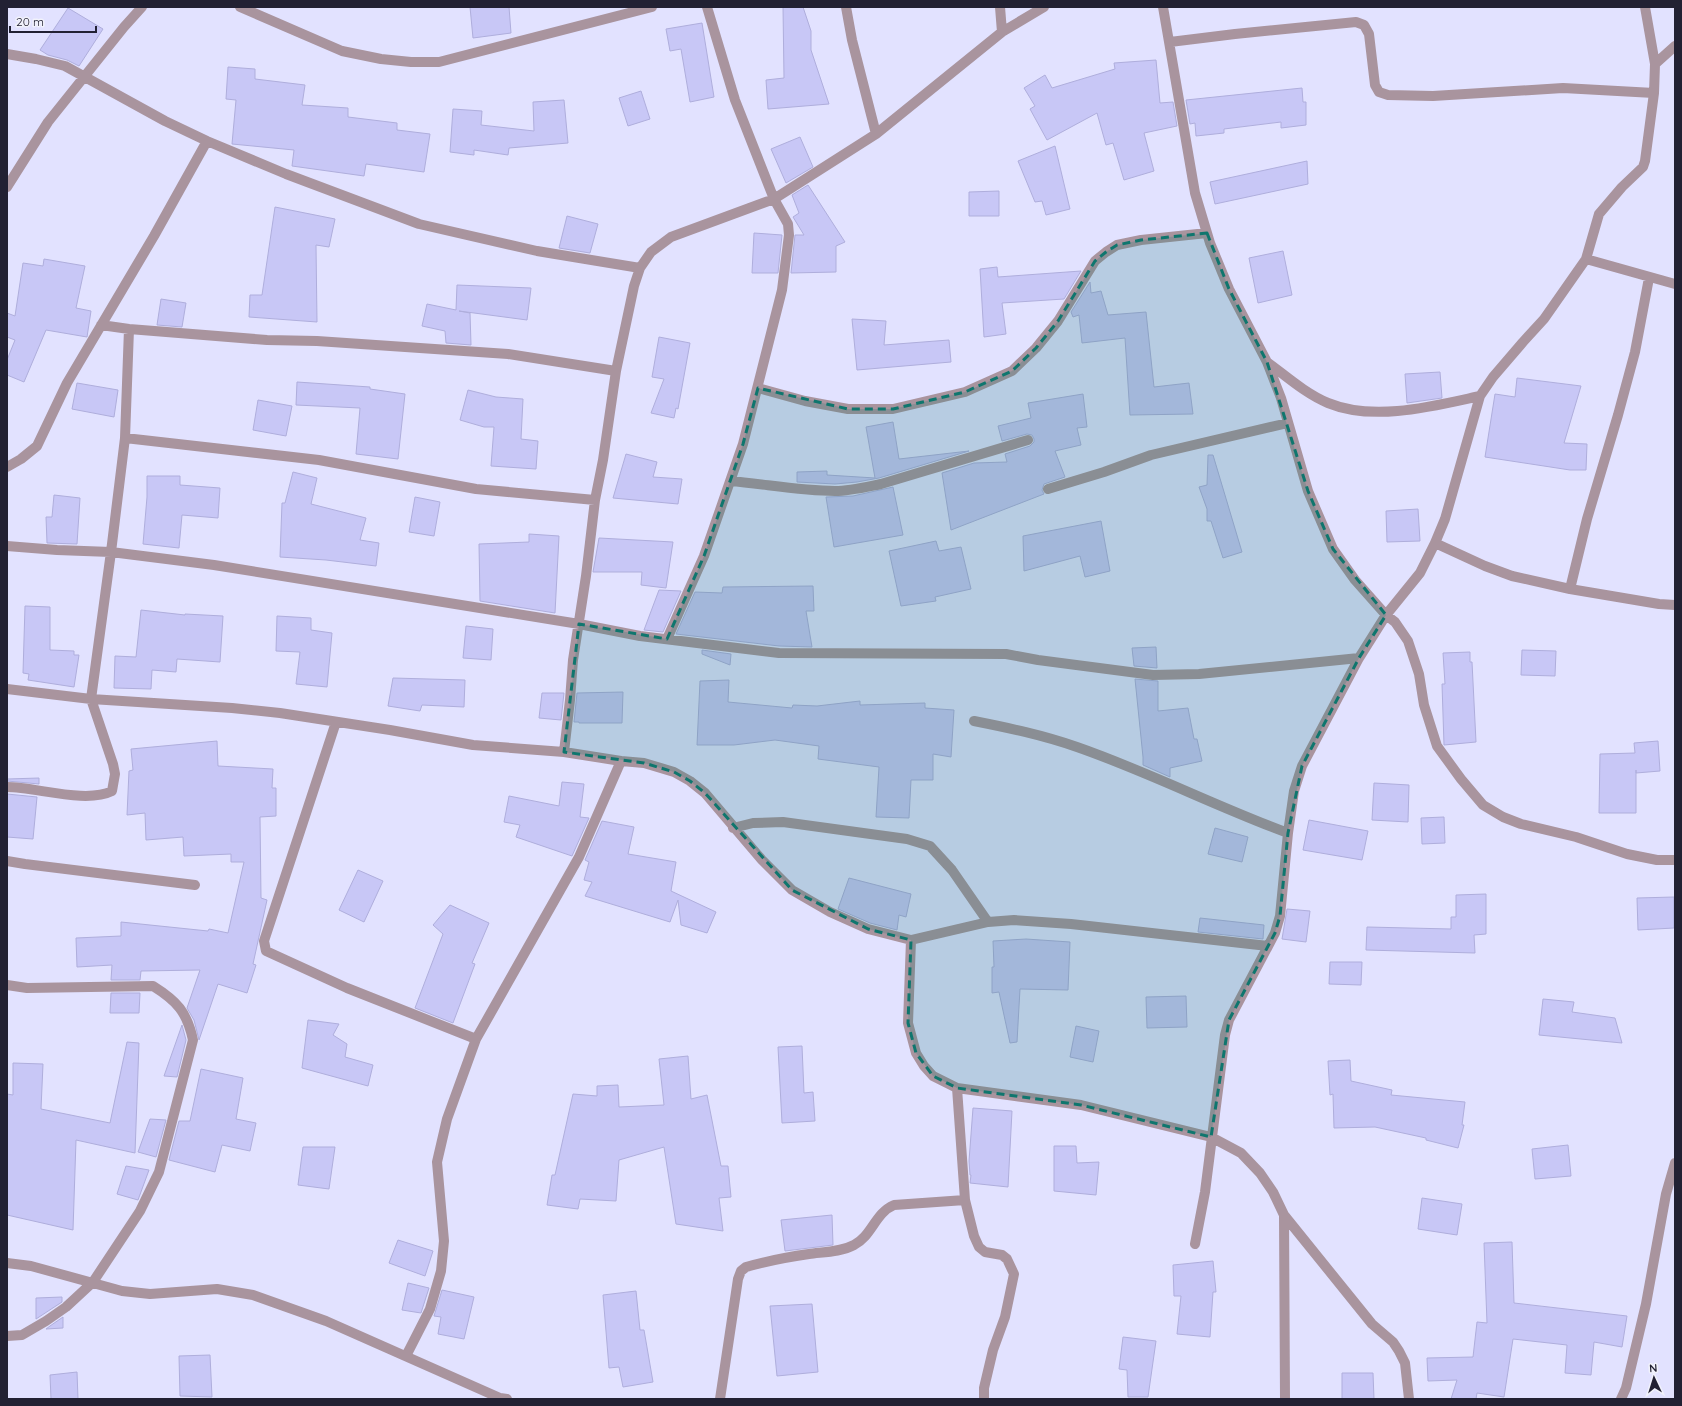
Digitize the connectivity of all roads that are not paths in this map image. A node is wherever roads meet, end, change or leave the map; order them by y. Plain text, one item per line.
1 (142, 7) edge
2 (240, 7) edge
3 (652, 7) edge
4 (707, 7) edge
5 (846, 7) edge
6 (1000, 7) edge
7 (1044, 7) edge
8 (1163, 7) edge
9 (1644, 7) edge
10 (1002, 32) junction
11 (1170, 42) junction
12 (1675, 46) edge
13 (7, 54) edge
14 (1656, 64) junction
15 (85, 76) junction
16 (1654, 92) junction
17 (876, 134) junction
18 (207, 141) junction
19 (7, 187) edge
20 (774, 199) junction
21 (1207, 232) junction
22 (1586, 259) junction
23 (640, 268) junction
24 (1649, 278) junction
25 (1675, 284) edge
26 (101, 325) junction
27 (129, 329) junction
28 (1267, 362) junction
29 (616, 371) junction
30 (758, 388) junction
31 (1480, 396) junction
32 (1288, 422) junction
33 (125, 438) junction
34 (1028, 440) dead end
35 (7, 467) edge
36 (730, 480) junction
37 (1048, 489) dead end
38 (595, 500) junction
39 (1435, 543) junction
40 (7, 546) edge
41 (111, 552) junction
42 (1570, 589) junction
43 (1675, 605) edge
44 (1386, 615) junction
45 (579, 624) junction
46 (667, 639) junction
47 (1358, 658) junction
48 (7, 689) edge
49 (91, 699) junction
50 (974, 721) dead end
51 (336, 722) junction
52 (564, 752) junction
53 (621, 761) junction
54 (7, 787) edge
55 (734, 828) junction
56 (1288, 833) junction
57 (1675, 860) edge
58 (7, 861) edge
59 (195, 885) dead end
60 (988, 922) junction
61 (911, 940) junction
62 (1268, 946) junction
63 (7, 985) edge
64 (476, 1039) junction
65 (957, 1088) junction
66 (1211, 1136) junction
67 (1675, 1163) edge
68 (965, 1200) junction
69 (1284, 1215) junction
70 (1195, 1244) dead end
71 (7, 1263) edge
72 (93, 1282) junction
73 (7, 1336) edge
74 (406, 1356) junction
75 (502, 1399) edge
76 (720, 1399) edge
77 (984, 1399) edge
78 (1285, 1399) edge
79 (1409, 1399) edge
80 (1621, 1399) edge

1 - 15 street
2 - 3 street
4 - 20 street
5 - 17 street
6 - 10 street
7 - 10 street
8 - 11 street
9 - 14 street
10 - 17 street
11 - 16 street
11 - 21 street
12 - 14 street
13 - 15 street
14 - 16 street
15 - 18 street
15 - 19 street
16 - 22 street
17 - 20 street
18 - 23 street
18 - 26 street
20 - 23 street
20 - 30 street
21 - 28 street
21 - 30 street
22 - 24 street
22 - 31 street
23 - 29 street
24 - 25 street
24 - 42 street
26 - 27 street
26 - 35 street
27 - 29 street
27 - 33 street
28 - 31 street
28 - 32 street
29 - 38 street
30 - 36 street
31 - 39 street
32 - 37 street
32 - 44 street
33 - 38 street
33 - 41 street
34 - 36 street
36 - 46 street
38 - 45 street
39 - 42 street
39 - 44 street
40 - 41 street
41 - 45 street
41 - 49 street
42 - 43 street
44 - 47 street
44 - 57 street
45 - 46 street
45 - 52 street
46 - 47 street
47 - 56 street
48 - 49 street
49 - 51 street
49 - 54 street
50 - 56 street
51 - 52 street
51 - 64 street
52 - 53 street
53 - 55 street
53 - 64 street
55 - 60 street
55 - 61 street
56 - 62 street
58 - 59 street
60 - 61 street
60 - 62 street
61 - 65 street
62 - 66 street
63 - 72 street
64 - 74 street
65 - 66 street
65 - 68 street
66 - 69 street
66 - 70 street
67 - 80 street
68 - 76 street
68 - 77 street
69 - 78 street
69 - 79 street
71 - 72 street
72 - 73 street
72 - 74 street
74 - 75 street

